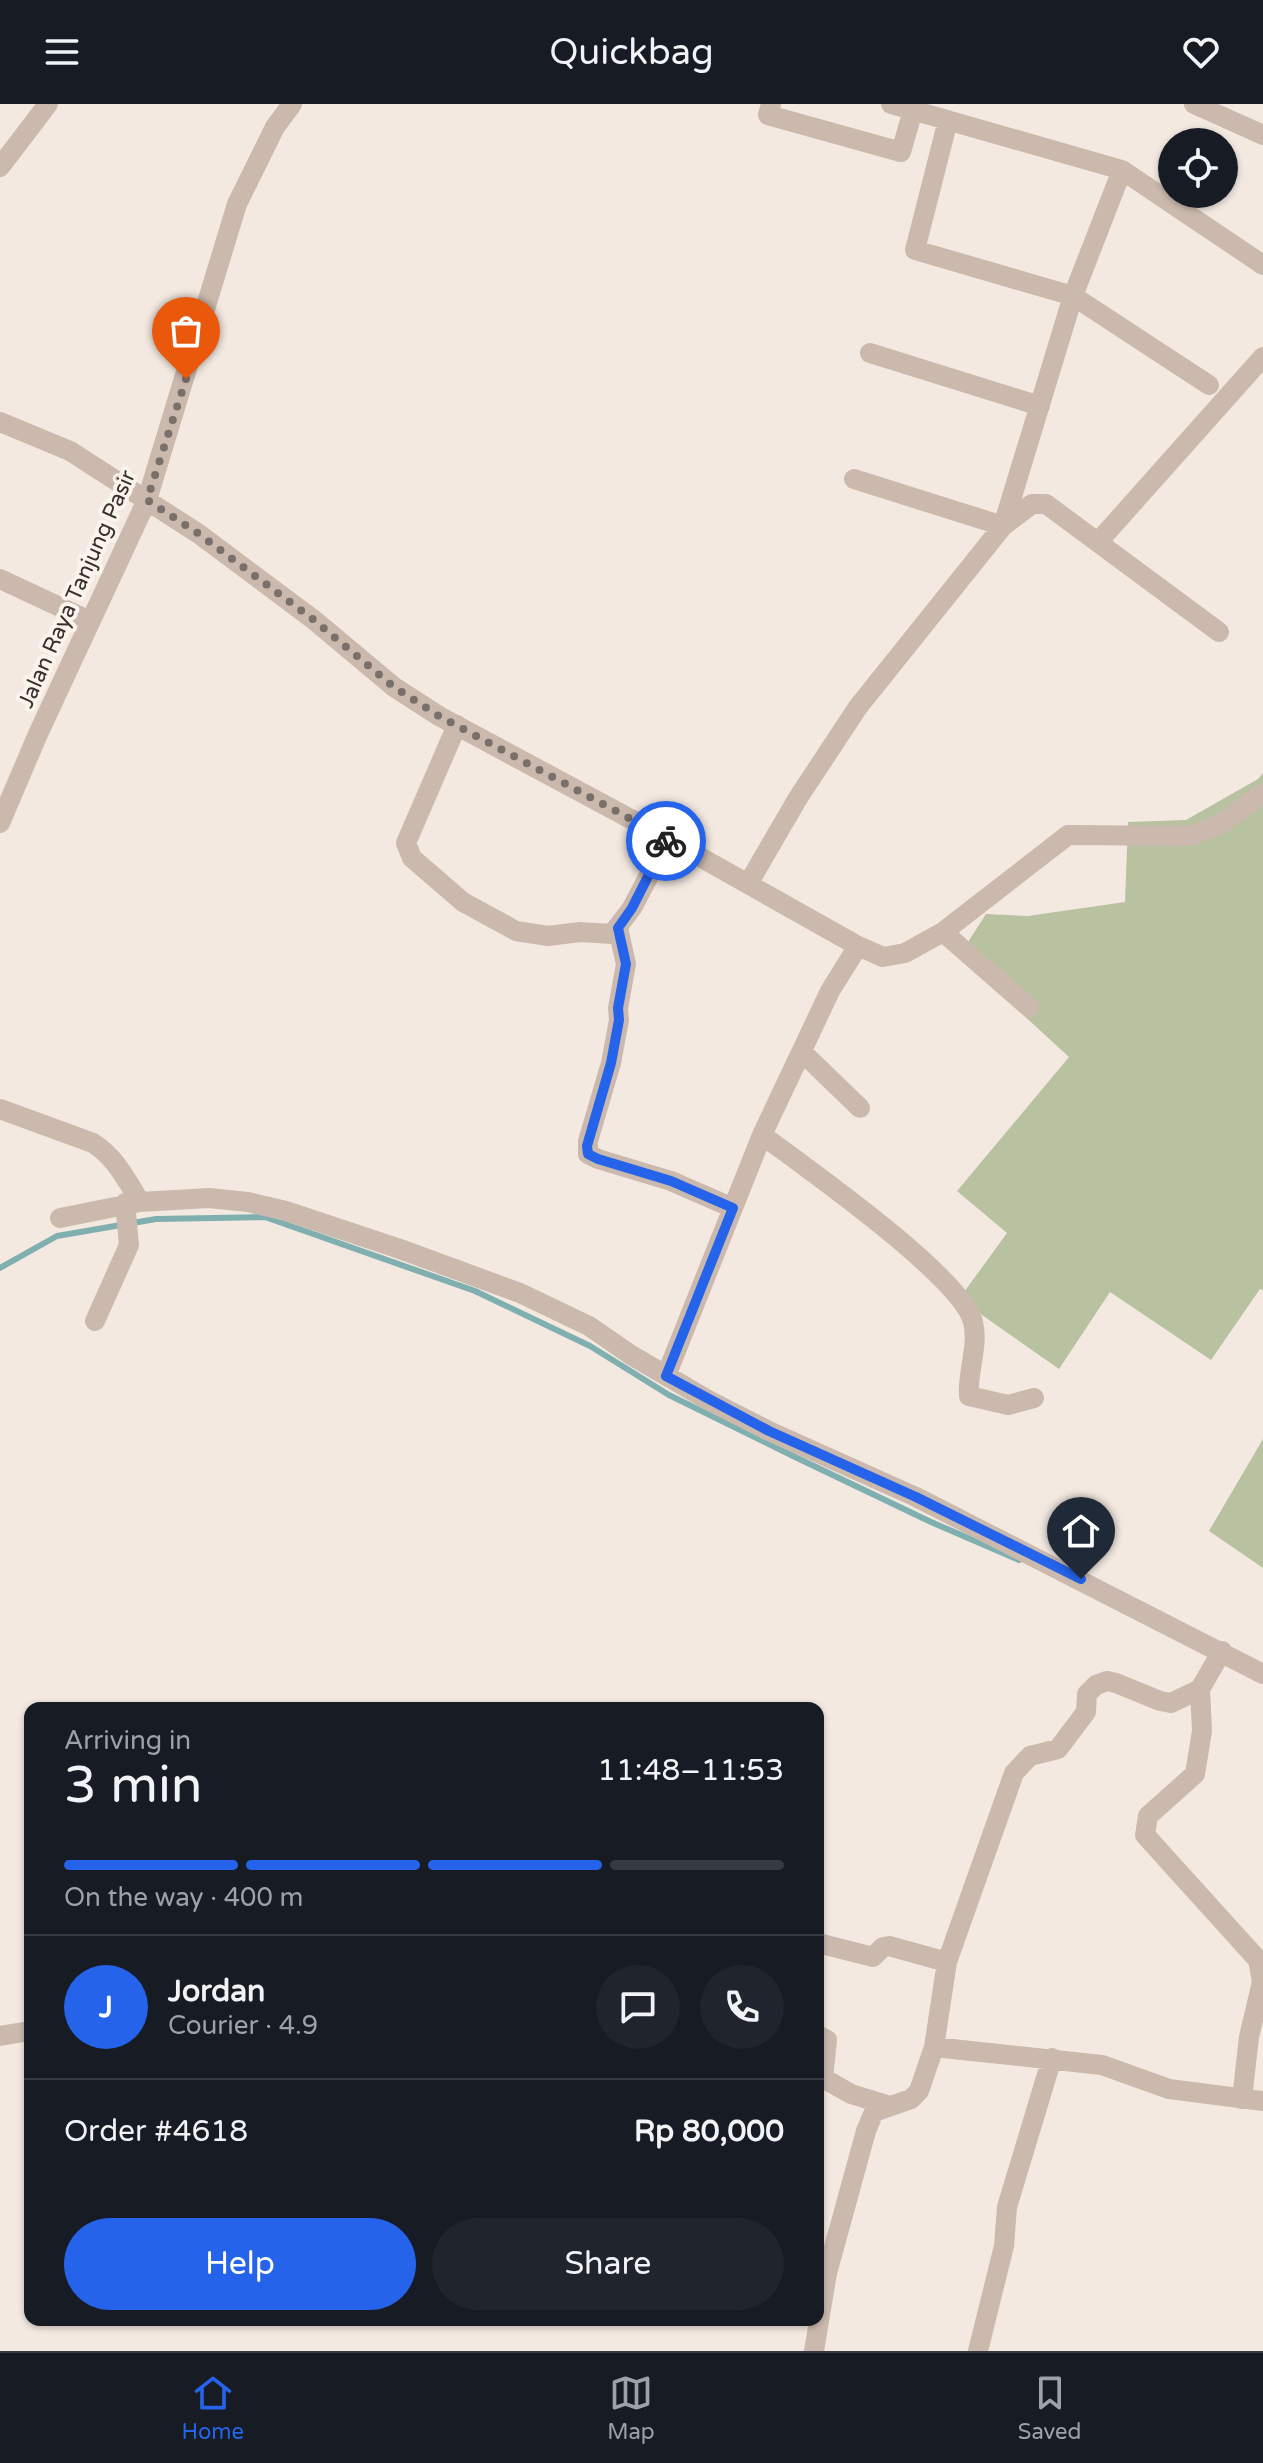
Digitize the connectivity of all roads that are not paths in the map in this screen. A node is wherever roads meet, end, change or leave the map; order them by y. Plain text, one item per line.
1 (48, 104) edge
2 (292, 104) edge
3 (771, 104) edge
4 (891, 104) edge
5 (1194, 104) edge
6 (913, 110) junction
7 (948, 120) junction
8 (1263, 135) edge
9 (0, 167) edge
10 (1122, 170) junction
11 (1263, 265) edge
12 (1073, 296) junction
13 (870, 353) dead end
14 (1263, 357) edge
15 (1209, 385) dead end
16 (1040, 406) junction
17 (0, 422) edge
18 (854, 479) dead end
19 (147, 500) junction
20 (1003, 526) junction
21 (1098, 542) junction
22 (0, 579) edge
23 (90, 621) junction
24 (1219, 632) dead end
25 (457, 725) junction
26 (1263, 793) edge
27 (0, 823) edge
28 (668, 839) junction
29 (748, 884) junction
30 (618, 928) junction
31 (943, 932) junction
32 (858, 946) junction
33 (1029, 1007) dead end
34 (803, 1053) junction
35 (860, 1108) dead end
36 (0, 1109) edge
37 (762, 1135) junction
38 (130, 1204) junction
39 (733, 1208) junction
40 (60, 1218) dead end
41 (95, 1321) dead end
42 (666, 1376) junction
43 (1034, 1398) dead end
44 (1218, 1658) junction
45 (1263, 1674) edge
46 (1200, 1689) junction
47 (824, 1945) edge
48 (947, 1962) junction
49 (24, 2032) edge
50 (0, 2036) edge
51 (824, 2038) edge
52 (934, 2047) junction
53 (1052, 2058) junction
54 (824, 2068) edge
55 (824, 2079) edge
56 (1242, 2099) junction
57 (1263, 2101) edge
58 (887, 2105) junction
59 (824, 2265) edge
60 (816, 2326) edge
61 (814, 2351) edge
62 (978, 2351) edge

1 - 9 street
2 - 19 street, Jalan Raya Tanjung Pasir
3 - 6 street
4 - 6 street
5 - 8 street
6 - 7 street
7 - 10 street
7 - 12 street
10 - 11 street
10 - 12 street
12 - 15 street
12 - 16 street
13 - 16 street
14 - 21 street
16 - 20 street
17 - 19 street
18 - 20 street
19 - 23 street, Jalan Raya Tanjung Pasir
19 - 25 street
20 - 21 street
20 - 29 street
21 - 24 street
22 - 23 street
23 - 27 street, Jalan Raya Tanjung Pasir
25 - 28 street
25 - 30 street
26 - 31 street
28 - 29 street
28 - 30 street
29 - 32 street
30 - 39 street
31 - 32 street
31 - 33 street
32 - 34 street
34 - 35 street
34 - 37 street
36 - 38 street
37 - 39 street
37 - 43 street
38 - 40 street
38 - 41 street
38 - 42 street
39 - 42 street
42 - 44 street
44 - 45 street
44 - 46 street
46 - 48 street
46 - 56 street
47 - 48 street
48 - 52 street
49 - 50 street
51 - 54 street
52 - 53 street
52 - 58 street
53 - 56 street
53 - 62 street
55 - 58 street
56 - 57 street
58 - 59 street
60 - 61 street

